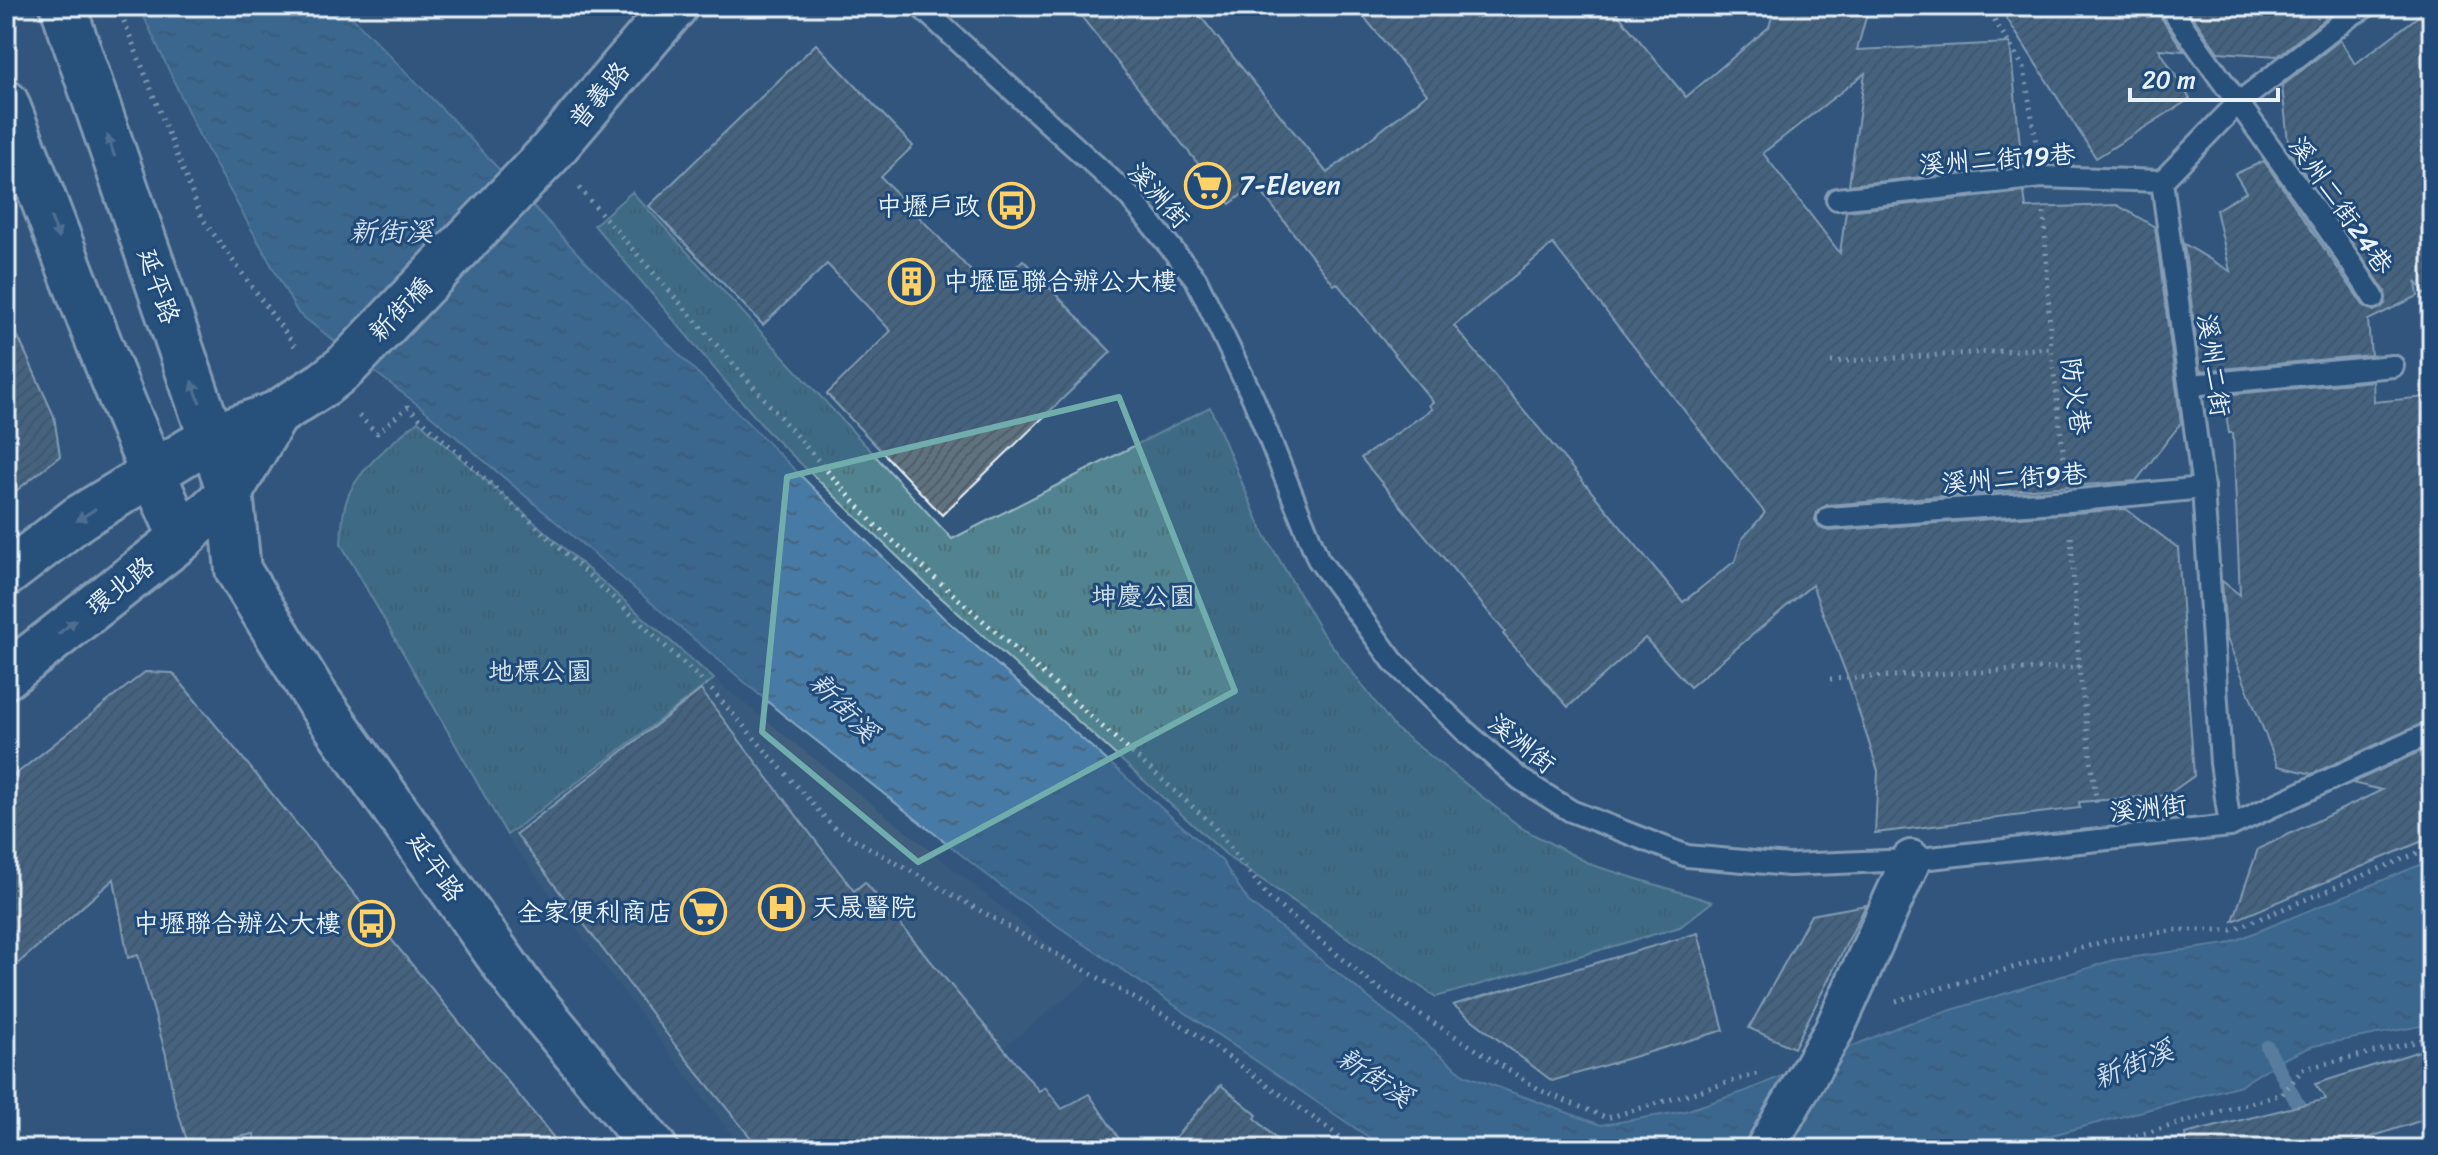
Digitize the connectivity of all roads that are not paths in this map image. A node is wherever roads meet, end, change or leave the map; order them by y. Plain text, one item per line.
1 (63, 6) edge
2 (675, 6) edge
3 (920, 6) edge
4 (2169, 6) edge
5 (2367, 6) edge
6 (6, 103) edge
7 (2237, 104) junction
8 (536, 168) joint
9 (2162, 181) junction
10 (1837, 199) dead end
11 (2374, 298) dead end
12 (2393, 366) dead end
13 (2191, 385) junction
14 (276, 414) junction
15 (212, 437) junction
16 (152, 474) junction
17 (2203, 488) junction
18 (230, 492) junction
19 (1828, 518) dead end
20 (182, 538) junction
21 (238, 570) junction
22 (6, 574) edge
23 (6, 676) edge
24 (2432, 732) edge
25 (2230, 826) junction
26 (1911, 860) junction
27 (655, 1149) edge
28 (1765, 1149) edge

15 -> 1 main road, 延平路
2 - 8 main road, 普義路
3 - 26 lane, 溪洲街
4 - 7 lane, 溪州二街24巷
5 - 7 lane
6 -> 16 main road
7 - 9 lane
7 - 11 lane, 溪州二街24巷
8 - 14 main road, 新街橋
9 - 10 lane, 溪州二街19巷
9 - 13 lane, 溪州二街
12 - 13 lane
13 - 17 lane, 溪州二街
14 - 15 main road
14 - 18 main road
15 - 16 main road
15 - 18 main road, 延平路
16 - 20 main road
16 -> 22 main road
17 - 19 lane, 溪州二街9巷
17 - 25 lane, 溪州二街
18 - 20 main road, 環北路
18 - 21 main road, 延平路
20 - 21 main road, 延平路
23 -> 20 main road, 環北路
21 - 27 main road, 延平路
24 - 25 lane, 溪洲街
25 - 26 lane, 溪洲街
26 - 28 street

